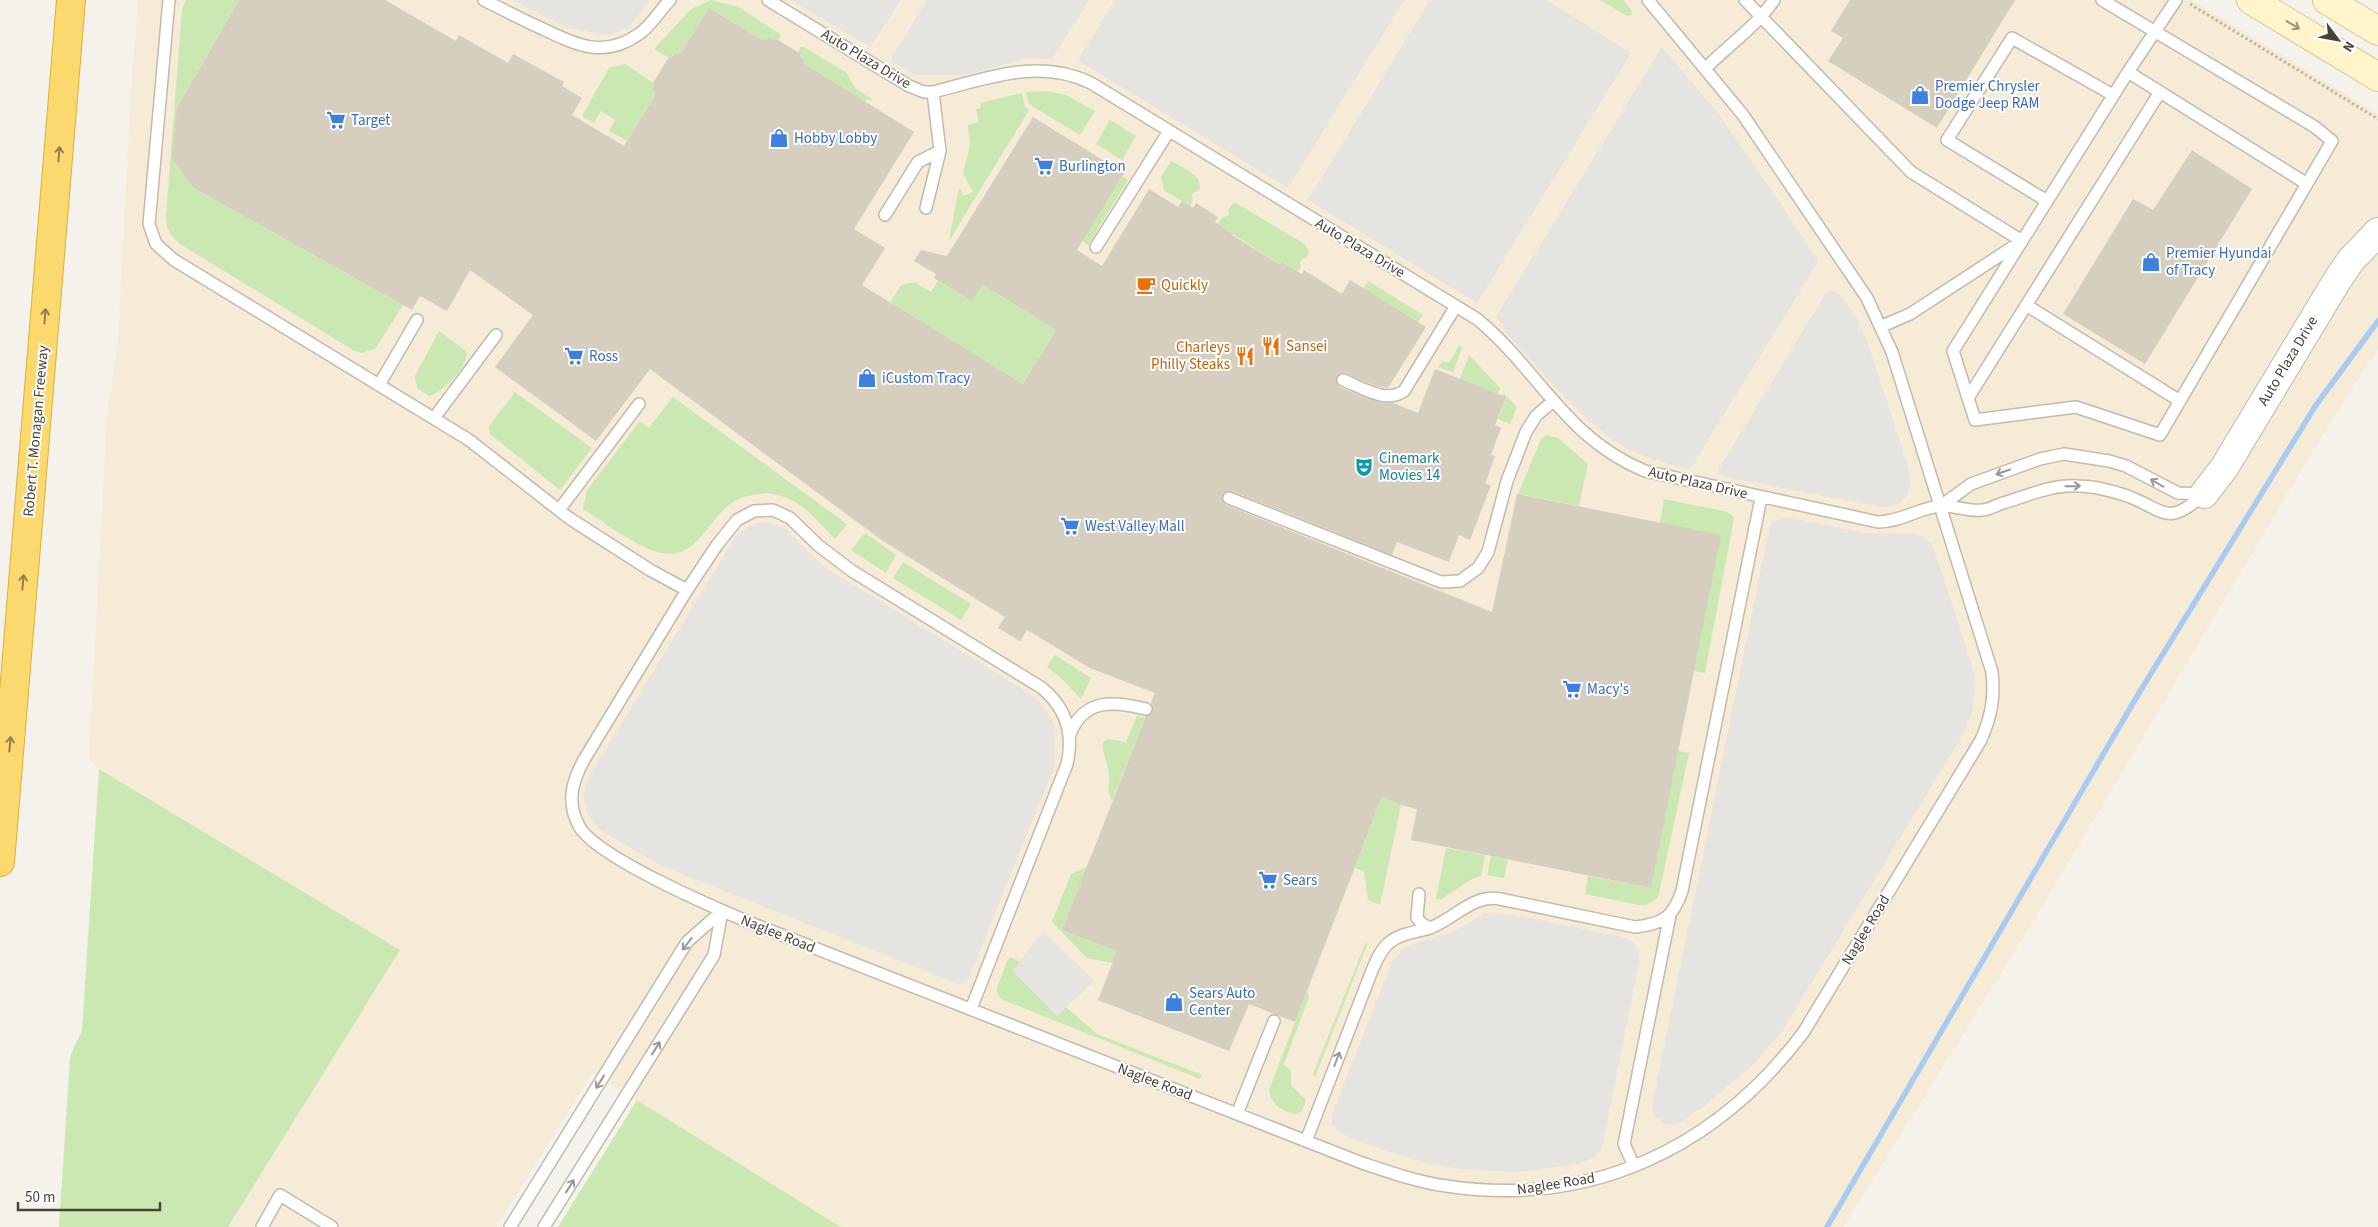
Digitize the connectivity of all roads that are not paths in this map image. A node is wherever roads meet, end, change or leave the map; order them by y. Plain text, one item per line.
1 (71, 0) edge
2 (169, 0) edge
3 (484, 0) edge
4 (670, 0) edge
5 (768, 0) edge
6 (1648, 0) edge
7 (1745, 0) edge
8 (1774, 0) edge
9 (2102, 0) edge
10 (2176, 0) edge
11 (2251, 0) edge
12 (2326, 0) edge
13 (1763, 17) junction
14 (2378, 31) edge
15 (2156, 32) junction
16 (1705, 69) junction
17 (2128, 72) junction
18 (2378, 78) edge
19 (933, 92) junction
20 (2160, 92) junction
21 (2113, 95) junction
22 (1169, 131) junction
23 (940, 151) junction
24 (2307, 184) junction
25 (2047, 201) junction
26 (926, 208) dead end
27 (885, 216) dead end
28 (2378, 232) edge
29 (2022, 241) junction
30 (1096, 247) dead end
31 (1456, 306) junction
32 (2026, 306) junction
33 (416, 320) dead end
34 (1882, 326) junction
35 (496, 335) dead end
36 (1343, 380) dead end
37 (379, 385) junction
38 (1968, 398) junction
39 (1553, 401) junction
40 (2180, 401) junction
41 (639, 404) dead end
42 (434, 418) junction
43 (2204, 494) junction
44 (1228, 498) dead end
45 (1761, 498) junction
46 (1941, 506) junction
47 (559, 510) junction
48 (687, 590) junction
49 (1146, 709) dead end
50 (1070, 734) junction
51 (0, 862) edge
52 (1419, 894) dead end
53 (722, 911) junction
54 (1670, 915) junction
55 (1430, 928) junction
56 (971, 1009) junction
57 (1274, 1021) dead end
58 (1237, 1114) junction
59 (1306, 1141) junction
60 (1634, 1166) junction
61 (262, 1227) edge
62 (332, 1227) edge
63 (510, 1227) edge
64 (544, 1227) edge

51 -> 1 highway, Robert T. Monagan Freeway
2 - 37 lane
3 - 4 lane
5 - 19 lane, Auto Plaza Drive
6 - 16 lane, Naglee Road
7 - 13 lane
8 - 13 lane
9 - 15 lane
10 - 15 lane
11 -> 18 main road
12 - 14 main road
13 - 16 lane
13 - 29 lane
15 - 17 lane
15 - 24 lane
16 - 34 lane, Naglee Road
17 - 20 lane
17 - 21 lane
19 - 22 lane, Auto Plaza Drive
19 - 23 lane
20 - 24 lane
20 - 32 lane
21 - 25 lane
21 - 25 lane
22 - 30 lane
22 - 31 lane, Auto Plaza Drive
23 - 26 lane
23 - 27 lane
24 - 40 lane
25 - 29 lane
28 - 43 street, Auto Plaza Drive
29 - 34 lane
29 - 38 lane
31 - 36 lane
31 - 39 lane, Auto Plaza Drive
32 - 38 lane
32 - 40 lane
33 - 37 lane
34 - 46 lane, Naglee Road
35 - 42 lane
37 - 42 lane
38 - 40 lane
39 - 44 lane
39 - 45 lane, Auto Plaza Drive
41 - 47 lane
42 - 47 lane
46 -> 43 lane, Auto Plaza Drive
43 -> 46 lane, Auto Plaza Drive
45 - 46 lane, Auto Plaza Drive
45 - 54 lane
46 - 60 lane, Naglee Road
47 - 48 lane
48 - 50 lane, Naglee Road
48 - 53 lane, Naglee Road
49 - 50 lane
50 - 56 lane
52 - 55 lane
53 - 56 lane, Naglee Road
53 -> 63 lane
64 -> 53 lane
54 - 55 lane
54 - 60 lane
59 -> 55 lane
56 - 58 lane, Naglee Road
57 - 58 lane
58 - 59 lane, Naglee Road
59 - 60 lane, Naglee Road
61 - 62 lane

